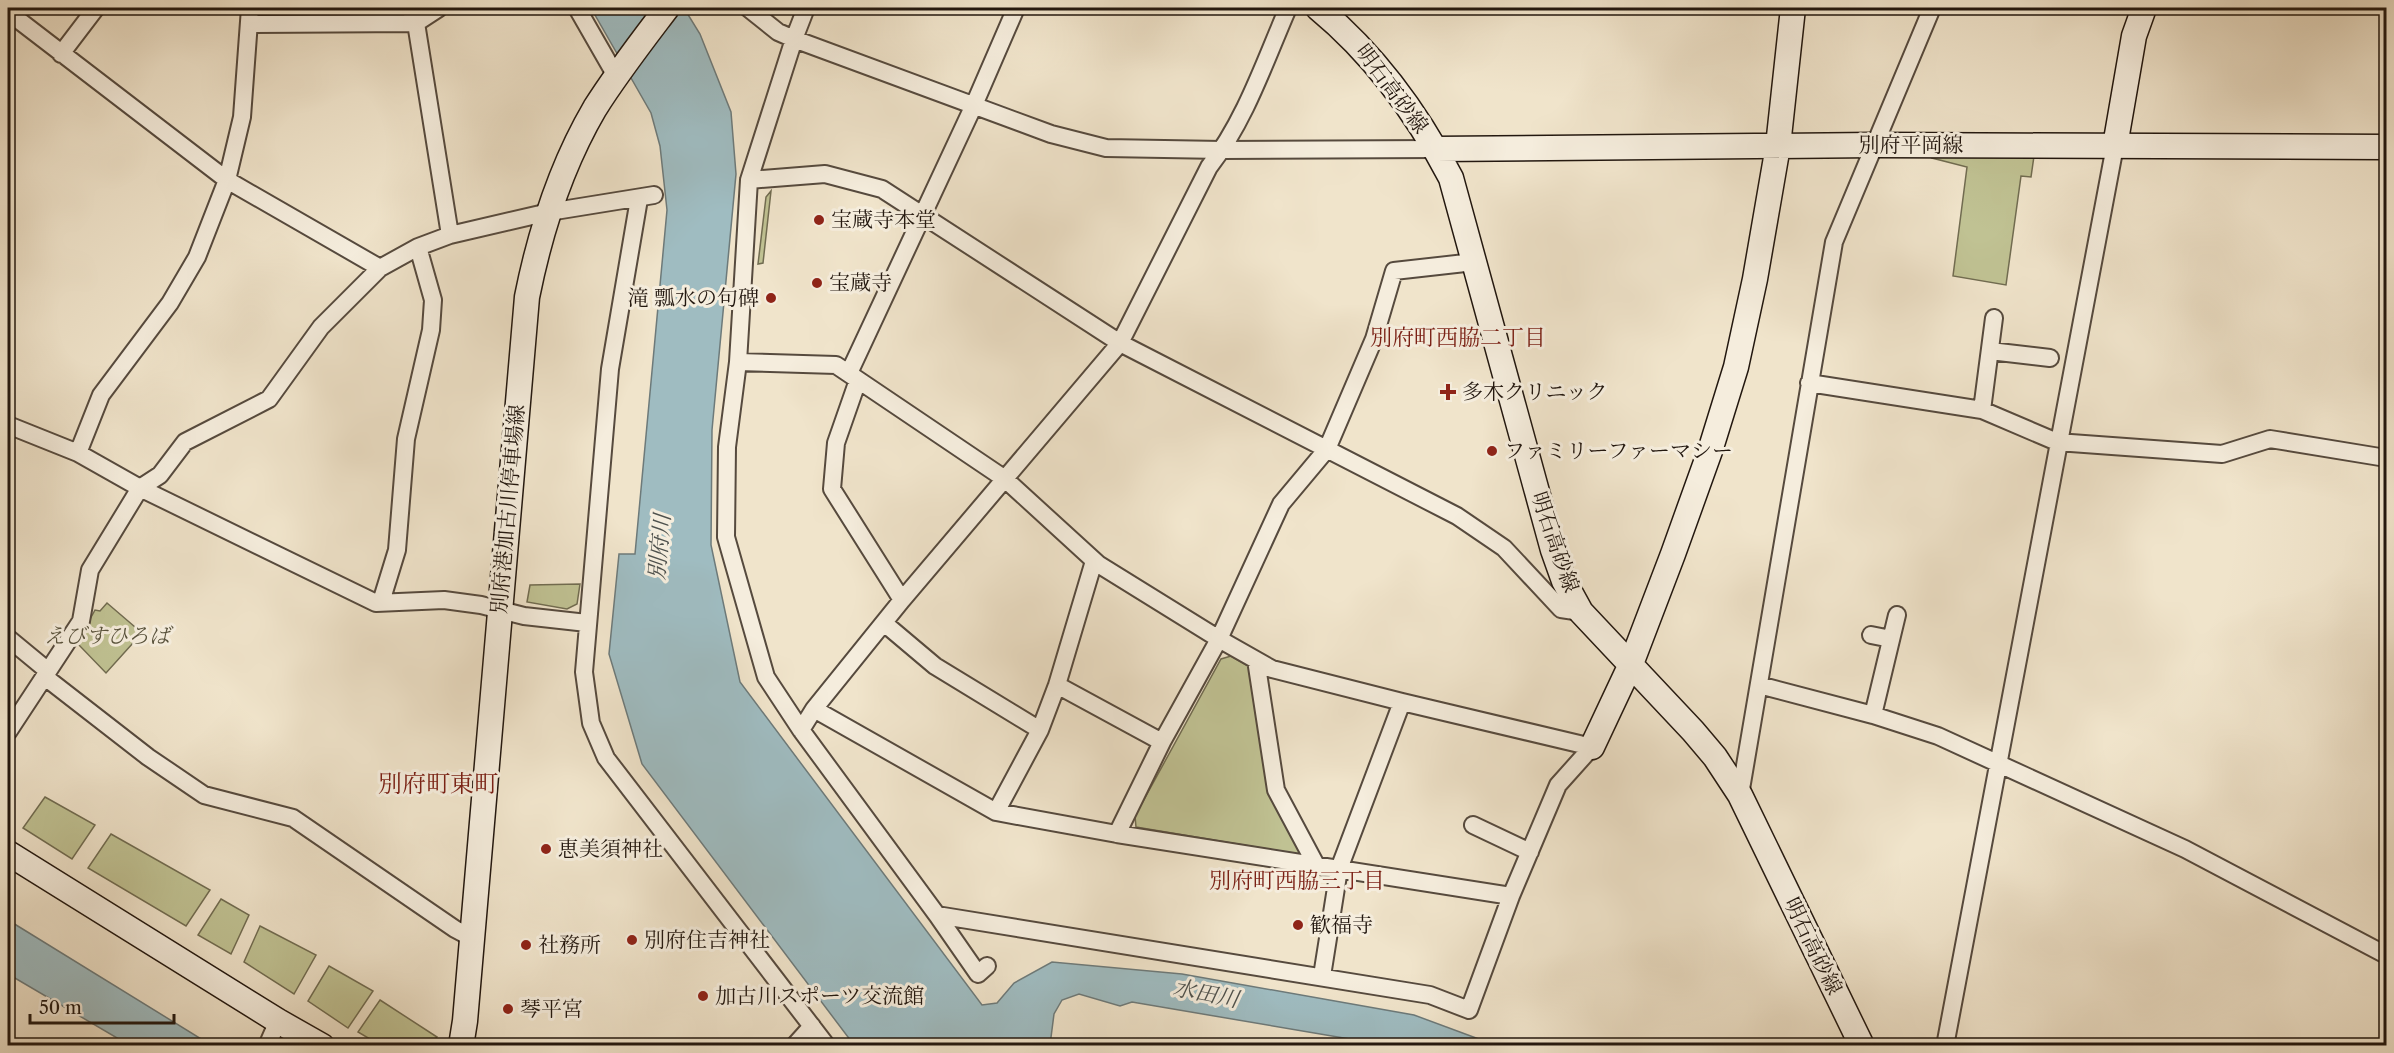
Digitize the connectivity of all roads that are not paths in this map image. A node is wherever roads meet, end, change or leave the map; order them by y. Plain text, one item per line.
1 (96, 8) edge
2 (439, 8) edge
3 (577, 8) edge
4 (667, 8) edge
5 (748, 8) edge
6 (806, 8) edge
7 (1016, 8) edge
8 (1288, 8) edge
9 (1318, 8) edge
10 (1792, 8) edge
11 (1932, 8) edge
12 (2144, 8) edge
13 (8, 12) edge
14 (413, 15) edge
15 (249, 16) edge
16 (794, 39) junction
17 (61, 54) junction
18 (616, 76) junction
19 (974, 105) junction
20 (1874, 145) junction
21 (1778, 146) junction
22 (2115, 146) junction
23 (2386, 147) edge
24 (1436, 149) junction
25 (1222, 150) junction
26 (227, 180) junction
27 (749, 180) junction
28 (549, 212) junction
29 (922, 213) junction
30 (450, 235) junction
31 (418, 247) junction
32 (1474, 262) junction
33 (380, 268) junction
34 (1994, 318) dead end
35 (1120, 343) junction
36 (1990, 351) junction
37 (2050, 358) dead end
38 (738, 362) junction
39 (853, 377) junction
40 (1809, 383) junction
41 (1982, 410) junction
42 (8, 425) edge
43 (2057, 442) junction
44 (1327, 449) junction
45 (78, 453) junction
46 (2386, 458) edge
47 (1005, 479) junction
48 (140, 488) junction
49 (1094, 561) junction
50 (902, 600) junction
51 (381, 602) junction
52 (499, 611) junction
53 (1581, 612) junction
54 (1897, 615) dead end
55 (587, 623) junction
56 (884, 623) junction
57 (1871, 635) dead end
58 (8, 638) edge
59 (1219, 639) junction
60 (1891, 639) junction
61 (1256, 660) junction
62 (1631, 664) junction
63 (46, 674) junction
64 (1057, 685) junction
65 (1759, 685) junction
66 (1402, 702) junction
67 (814, 709) junction
68 (1873, 716) junction
69 (801, 730) junction
70 (1040, 730) junction
71 (8, 732) edge
72 (1162, 742) junction
73 (1592, 747) junction
74 (1999, 763) junction
75 (1740, 795) junction
76 (996, 812) junction
77 (1473, 825) dead end
78 (1117, 834) junction
79 (1530, 852) junction
80 (8, 853) edge
81 (1316, 865) junction
82 (1339, 869) junction
83 (1511, 896) junction
84 (937, 915) junction
85 (472, 938) junction
86 (2386, 955) edge
87 (987, 966) dead end
88 (1322, 976) junction
89 (278, 1021) junction
90 (812, 1026) junction
91 (267, 1046) edge
92 (322, 1046) edge
93 (461, 1046) edge
94 (794, 1046) edge
95 (827, 1046) edge
96 (1862, 1046) edge
97 (1945, 1046) edge

1 - 17 street
2 - 14 street
3 - 18 street
4 - 18 main road, 別府港加古川停車場線
5 - 16 street
6 - 16 street
7 - 19 street
8 - 25 street
9 - 24 main road, 明石高砂線
10 - 21 main road
11 - 20 street
12 - 22 main road
13 - 17 street
14 - 15 street
14 - 30 street
15 - 26 street
16 - 19 street
16 - 27 street
17 - 26 street
18 - 28 main road, 別府港加古川停車場線
19 - 25 street
19 - 29 street
20 - 21 main road, 別府平岡線
20 - 22 main road, 別府平岡線
20 - 40 street
21 - 24 main road, 別府平岡線
21 - 62 main road
22 - 23 main road, 別府平岡線
22 - 43 street
24 - 25 street
24 - 32 main road, 明石高砂線
25 - 35 street
26 - 33 street
26 - 45 street
27 - 29 street
27 - 38 street
28 - 30 street
28 - 52 main road, 別府港加古川停車場線
28 - 55 street
29 - 35 street
29 - 39 street
30 - 31 street
31 - 33 street
31 - 51 street
32 - 44 street
32 - 53 main road, 明石高砂線
33 - 48 street
34 - 36 street
35 - 44 street
35 - 47 street
36 - 37 street
36 - 41 street
38 - 39 street
38 - 69 street
39 - 47 street
39 - 50 street
40 - 41 street
40 - 65 street
41 - 43 street
42 - 45 street
43 - 46 street
43 - 74 street
44 - 53 street
44 - 59 street
45 - 48 street
47 - 49 street
47 - 50 street
48 - 51 street
48 - 63 street
49 - 59 street
49 - 64 street
50 - 56 street
51 - 52 street
52 - 55 street
52 - 85 main road, 別府港加古川停車場線
53 - 62 main road, 明石高砂線
54 - 60 street
55 - 90 street
56 - 67 street
56 - 70 street
57 - 60 street
58 - 63 street
59 - 61 street
59 - 72 street
60 - 68 street
61 - 66 street
61 - 81 street
62 - 73 main road
62 - 75 main road, 明石高砂線
63 - 71 street
63 - 85 street
64 - 70 street
64 - 72 street
65 - 68 street
65 - 75 street
66 - 73 street
66 - 82 street
67 - 69 street
67 - 76 street
68 - 74 street
69 - 84 street
70 - 76 street
72 - 78 street
73 - 79 street
74 - 86 street
74 - 97 street
75 - 96 main road, 明石高砂線
76 - 78 street
77 - 79 street
78 - 81 street
79 - 83 street
80 - 89 main road
81 - 82 street
82 - 83 street
82 - 88 street
83 - 88 street
84 - 87 street
84 - 88 street
85 - 93 main road, 別府港加古川停車場線
89 - 91 street
89 - 92 main road
90 - 94 street
90 - 95 street

